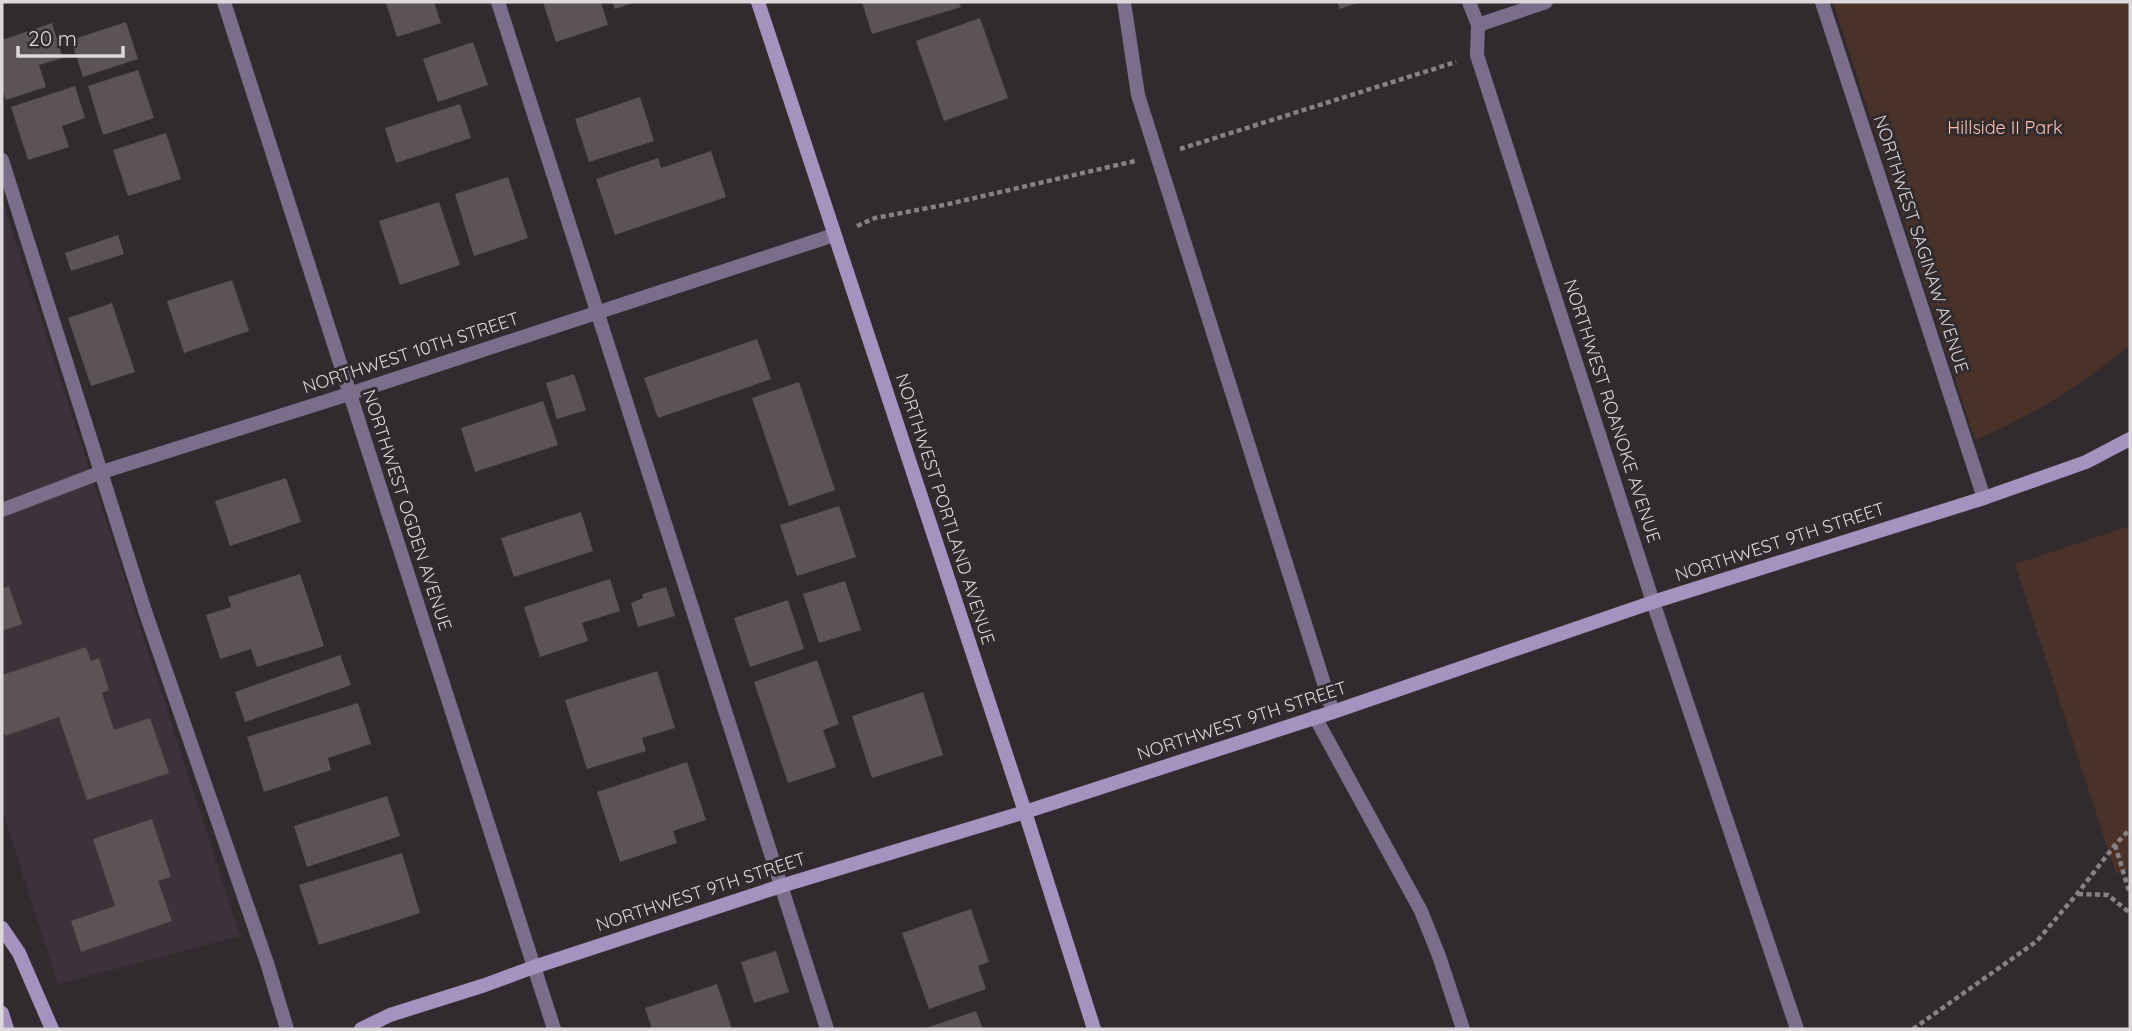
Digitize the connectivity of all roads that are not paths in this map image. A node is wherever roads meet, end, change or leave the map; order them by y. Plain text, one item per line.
1 (224, 2) edge
2 (498, 2) edge
3 (758, 2) edge
4 (1124, 2) edge
5 (1469, 2) edge
6 (1546, 2) edge
7 (1822, 2) edge
8 (1478, 25) junction
9 (2, 160) edge
10 (834, 235) junction
11 (597, 313) junction
12 (349, 394) junction
13 (2130, 439) edge
14 (102, 472) junction
15 (1984, 498) junction
16 (2, 510) edge
17 (1653, 602) junction
18 (1333, 712) junction
19 (1315, 717) junction
20 (1025, 812) junction
21 (781, 886) junction
22 (2, 928) edge
23 (534, 967) junction
24 (2, 1013) edge
25 (8, 1029) edge
26 (52, 1029) edge
27 (287, 1029) edge
28 (361, 1029) edge
29 (554, 1029) edge
30 (827, 1029) edge
31 (1094, 1029) edge
32 (1462, 1029) edge
33 (1797, 1029) edge

1 - 12 street, NORTHWEST OGDEN AVENUE
2 - 11 street
3 - 10 street, NORTHWEST PORTLAND AVENUE
4 - 18 street
5 - 8 street, NORTHWEST ROANOKE AVENUE
6 - 8 street
7 - 15 street, NORTHWEST SAGINAW AVENUE
8 - 17 street, NORTHWEST ROANOKE AVENUE
9 - 14 street
10 - 11 street, NORTHWEST 10TH STREET
10 - 20 street, NORTHWEST PORTLAND AVENUE
11 - 12 street, NORTHWEST 10TH STREET
11 - 21 street
12 - 14 street, NORTHWEST 10TH STREET
12 - 23 street, NORTHWEST OGDEN AVENUE
13 - 15 street, NORTHWEST 9TH STREET
14 - 16 street, NORTHWEST 10TH STREET
14 - 27 street
15 - 17 street, NORTHWEST 9TH STREET
17 - 18 street, NORTHWEST 9TH STREET
17 - 33 street, NORTHWEST ROANOKE AVENUE
18 - 19 street, NORTHWEST 9TH STREET
19 - 20 street, NORTHWEST 9TH STREET
19 - 32 street
20 - 21 street, NORTHWEST 9TH STREET
20 - 31 street, NORTHWEST PORTLAND AVENUE
21 - 23 street, NORTHWEST 9TH STREET
21 - 30 street
22 - 26 street
23 - 28 street, NORTHWEST 9TH STREET
23 - 29 street, NORTHWEST OGDEN AVENUE
24 - 25 street

